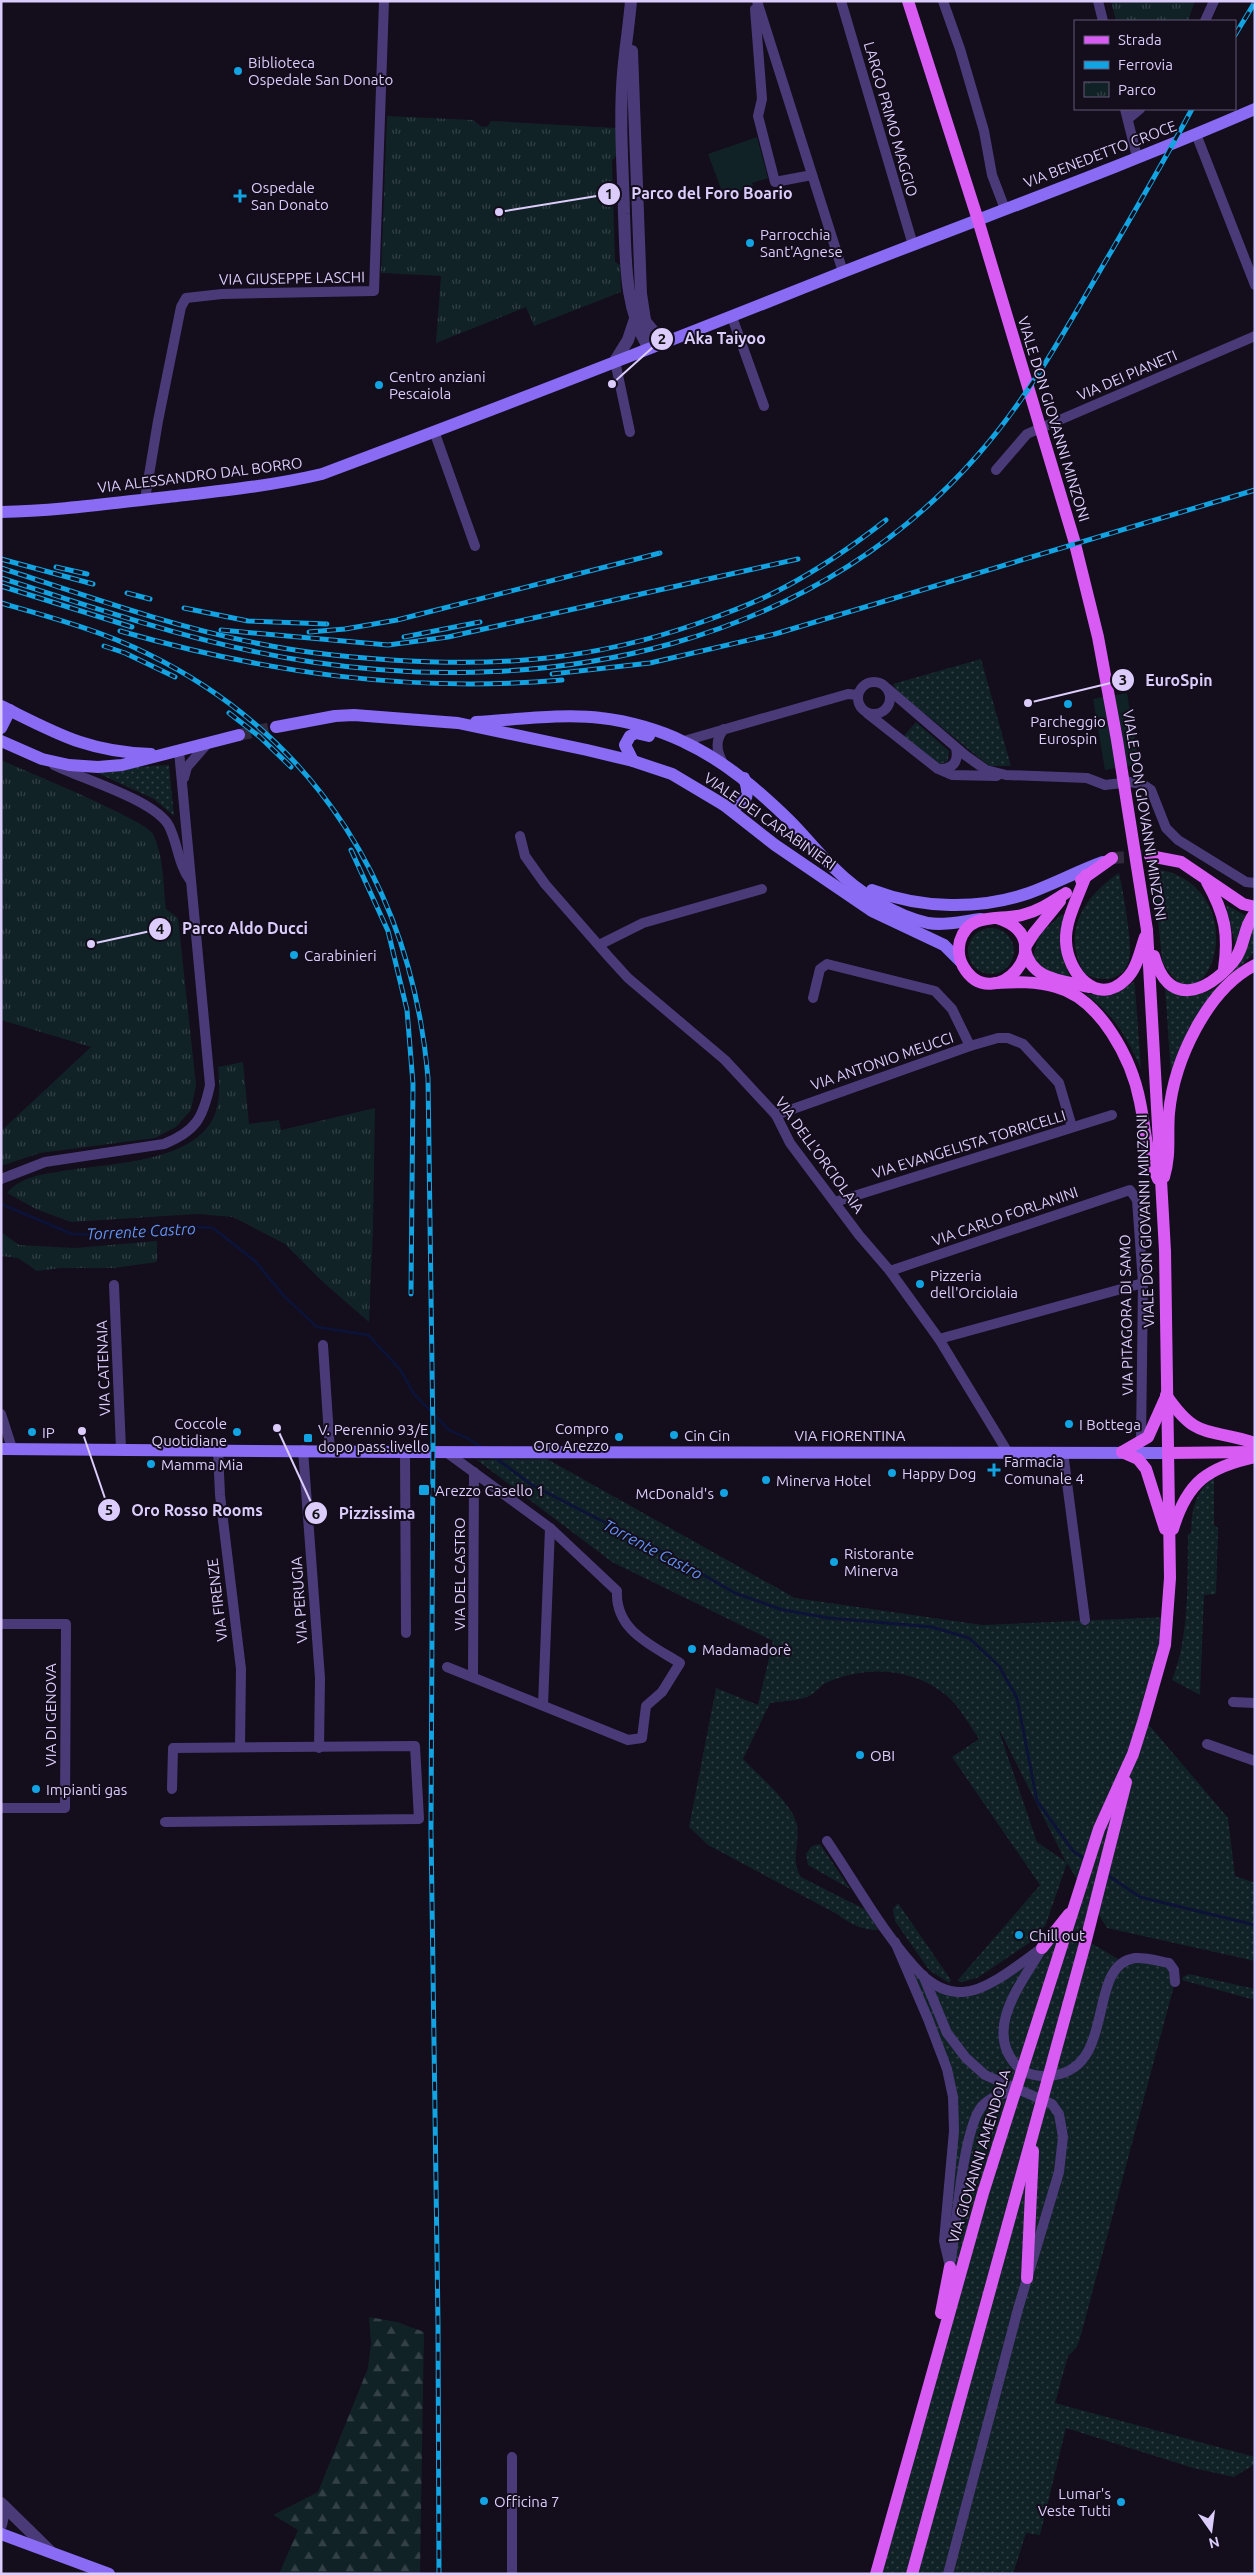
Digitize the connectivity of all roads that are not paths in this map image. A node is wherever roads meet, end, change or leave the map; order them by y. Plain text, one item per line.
1 (384, 1) edge
2 (756, 1) edge
3 (841, 1) edge
4 (908, 1) edge
5 (943, 1) edge
6 (1098, 1) edge
7 (1214, 1) edge
8 (631, 5) edge
9 (1103, 20) edge
10 (1205, 20) edge
11 (1255, 109) edge
12 (1127, 114) edge
13 (1196, 134) junction
14 (1137, 158) junction
15 (812, 175) junction
16 (1005, 209) junction
17 (984, 217) joint
18 (913, 245) junction
19 (843, 272) junction
20 (1255, 285) edge
21 (732, 317) junction
22 (640, 320) junction
23 (1255, 336) edge
24 (668, 340) junction
25 (648, 347) junction
26 (615, 361) junction
27 (764, 406) dead end
28 (434, 431) junction
29 (630, 432) dead end
30 (996, 470) dead end
31 (145, 500) junction
32 (1, 512) edge
33 (475, 546) dead end
34 (888, 690) junction
35 (858, 694) junction
36 (6, 708) edge
37 (867, 713) junction
38 (458, 724) junction
39 (276, 727) tunnel mouth
40 (1, 728) edge
41 (724, 729) junction
42 (239, 735) tunnel mouth
43 (679, 740) junction
44 (1, 741) edge
45 (208, 744) junction
46 (956, 748) junction
47 (179, 751) junction
48 (160, 754) junction
49 (42, 759) junction
50 (633, 761) junction
51 (722, 763) junction
52 (938, 769) junction
53 (1006, 775) junction
54 (744, 778) junction
55 (182, 786) junction
56 (724, 805) junction
57 (520, 836) dead end
58 (1150, 856) tunnel mouth
59 (840, 873) junction
60 (1086, 875) junction
61 (1206, 880) junction
62 (190, 881) junction
63 (1255, 883) edge
64 (762, 889) dead end
65 (1066, 893) junction
66 (1255, 907) edge
67 (1255, 913) edge
68 (991, 918) junction
69 (1147, 930) junction
70 (599, 945) junction
71 (1025, 949) junction
72 (1255, 957) edge
73 (960, 961) junction
74 (1255, 965) edge
75 (1224, 969) junction
76 (1242, 971) junction
77 (996, 983) junction
78 (1091, 987) junction
79 (813, 998) dead end
80 (970, 1046) junction
81 (776, 1115) junction
82 (1112, 1115) dead end
83 (1072, 1127) junction
84 (1, 1179) edge
85 (1161, 1187) junction
86 (1130, 1190) joint
87 (835, 1202) junction
88 (890, 1271) junction
89 (1143, 1282) junction
90 (114, 1286) dead end
91 (939, 1339) junction
92 (323, 1345) dead end
93 (1166, 1395) junction
94 (1, 1414) edge
95 (1142, 1438) junction
96 (1255, 1443) edge
97 (6, 1448) edge
98 (121, 1449) junction
99 (218, 1450) junction
100 (303, 1450) junction
101 (330, 1451) junction
102 (1007, 1451) junction
103 (405, 1452) junction
104 (446, 1452) junction
105 (1063, 1452) junction
106 (1122, 1452) junction
107 (1255, 1452) edge
108 (1168, 1453) junction
109 (1255, 1457) edge
110 (474, 1472) junction
111 (550, 1528) junction
112 (1169, 1544) junction
113 (1085, 1620) dead end
114 (1, 1624) edge
115 (406, 1633) dead end
116 (447, 1667) dead end
117 (473, 1676) junction
118 (1233, 1702) dead end
119 (1255, 1703) edge
120 (543, 1705) junction
121 (1207, 1744) dead end
122 (240, 1747) junction
123 (319, 1748) junction
124 (1133, 1754) junction
125 (1255, 1761) edge
126 (172, 1789) dead end
127 (1, 1808) edge
128 (165, 1822) dead end
129 (826, 1841) dead end
130 (1074, 1906) junction
131 (895, 1942) junction
132 (1042, 1948) junction
133 (923, 1975) junction
134 (1175, 1982) dead end
135 (1024, 2091) junction
136 (1035, 2121) junction
137 (950, 2267) junction
138 (1027, 2278) junction
139 (929, 2383) junction
140 (512, 2457) dead end
141 (3, 2505) edge
142 (1, 2525) edge
143 (1, 2534) edge
144 (50, 2551) junction
145 (109, 2574) edge
146 (512, 2574) edge
147 (876, 2574) edge
148 (912, 2574) edge
149 (948, 2574) edge

1 - 31 street, VIA GIUSEPPE LASCHI
2 - 15 street
2 - 15 street
3 - 18 street, LARGO PRIMO MAGGIO
4 - 69 main road, VIALE DON GIOVANNI MINZONI
5 - 16 street
6 - 9 street
7 - 10 street
8 - 22 street
11 - 13 main road, VIA BENEDETTO CROCE
12 - 14 street
13 - 14 main road, VIA BENEDETTO CROCE
13 - 20 street
14 - 16 main road, VIA BENEDETTO CROCE
15 - 19 street
16 - 17 main road, VIA BENEDETTO CROCE
17 - 18 main road, VIA ALESSANDRO DAL BORRO
18 - 19 main road, VIA ALESSANDRO DAL BORRO
19 - 21 main road, VIA ALESSANDRO DAL BORRO
21 - 24 main road, VIA ALESSANDRO DAL BORRO
21 - 27 street
22 - 24 street
22 - 25 street
22 - 26 street
23 - 30 street, VIA DEI PIANETI
24 - 25 main road, VIA ALESSANDRO DAL BORRO
25 - 26 main road, VIA ALESSANDRO DAL BORRO
26 - 28 main road, VIA ALESSANDRO DAL BORRO
26 - 29 street
28 - 31 main road, VIA ALESSANDRO DAL BORRO
28 - 33 street
31 - 32 main road, VIA ALESSANDRO DAL BORRO
34 - 35 street
34 - 37 street
34 - 46 street
35 - 37 street
35 - 41 street
36 - 40 main road
36 - 48 main road
37 - 52 street
38 - 39 main road, VIALE DEI CARABINIERI
38 - 43 main road, VIALE DEI CARABINIERI
38 - 50 main road, VIALE DEI CARABINIERI
41 - 43 street
41 - 51 street
42 - 45 main road
43 - 50 main road
43 - 51 main road, VIALE DEI CARABINIERI
44 - 49 main road
45 - 47 main road
45 - 55 street
46 - 52 street
46 - 53 street
47 - 48 main road
47 - 55 street
48 - 49 main road
49 - 62 street
50 - 56 main road, VIALE DEI CARABINIERI
51 - 54 main road, VIALE DEI CARABINIERI
52 - 53 street
53 - 63 street
54 - 56 main road
54 - 59 main road, VIALE DEI CARABINIERI
55 - 62 street
56 - 73 main road, VIALE DEI CARABINIERI
57 - 70 street, VIA DELL'ORCIOLAIA
58 - 61 main road
59 - 60 main road, VIALE DEI CARABINIERI
59 - 68 main road, VIALE DEI CARABINIERI
60 - 65 main road
60 - 78 main road
61 - 66 main road
61 - 75 main road
62 - 84 street
64 - 70 street
65 - 68 main road
65 - 71 main road
67 - 75 main road
68 - 71 main road
68 - 73 main road
69 - 75 main road
69 - 78 main road
69 - 85 main road, VIALE DON GIOVANNI MINZONI
70 - 81 street, VIA DELL'ORCIOLAIA
71 - 77 main road
71 - 78 main road
72 - 76 main road
73 - 77 main road
74 - 76 main road
76 - 85 main road
77 - 85 main road
79 - 80 street, VIA ANTONIO MEUCCI
80 - 81 street, VIA ANTONIO MEUCCI
80 - 83 street, VIA ANTONIO MEUCCI
81 - 87 street, VIA DELL'ORCIOLAIA
82 - 83 street, VIA EVANGELISTA TORRICELLI
83 - 87 street, VIA EVANGELISTA TORRICELLI
85 - 93 main road, VIALE DON GIOVANNI MINZONI
86 - 88 street, VIA CARLO FORLANINI
86 - 89 street, VIA PITAGORA DI SAMO
87 - 88 street, VIA DELL'ORCIOLAIA
88 - 91 street, VIA DELL'ORCIOLAIA
89 - 91 street
89 - 95 street, VIA PITAGORA DI SAMO
90 - 98 street, VIA CATENAIA
91 - 102 street, VIA DELL'ORCIOLAIA
92 - 101 street
93 - 95 main road
93 - 96 main road
93 - 108 main road, VIALE DON GIOVANNI MINZONI
94 - 97 street
95 - 106 main road
97 - 98 main road, VIA FIORENTINA
98 - 99 main road, VIA FIORENTINA
99 - 100 main road, VIA FIORENTINA
99 - 122 street, VIA FIRENZE
100 - 101 main road, VIA FIORENTINA
100 - 123 street, VIA PERUGIA
101 - 103 main road, VIA FIORENTINA
102 - 104 main road, VIA FIORENTINA
102 - 105 main road, VIA FIORENTINA
103 - 104 main road, VIA FIORENTINA
103 - 115 street
104 - 110 street
105 - 106 main road, VIA FIORENTINA
105 - 113 street
106 - 108 main road, VIA FIORENTINA
106 - 112 main road
107 - 108 main road, VIA FIORENTINA
108 - 112 main road, VIA GIOVANNI AMENDOLA
109 - 112 main road
110 - 111 street
110 - 117 street, VIA DEL CASTRO
111 - 120 street
111 - 120 street
112 - 124 main road, VIA GIOVANNI AMENDOLA
114 - 127 street, VIA DI GENOVA
116 - 117 street
117 - 120 street
118 - 119 street
121 - 125 street
122 - 123 street
122 - 126 street
123 - 128 street
124 - 130 main road, VIA GIOVANNI AMENDOLA
124 - 136 main road, VIA GIOVANNI AMENDOLA
129 - 131 street
130 - 132 main road
130 - 139 main road, VIA GIOVANNI AMENDOLA
131 - 133 street
131 - 137 street
132 - 133 street
132 - 134 street
133 - 135 street
135 - 137 street
135 - 138 street
136 - 138 main road
136 - 148 main road, VIA GIOVANNI AMENDOLA
137 - 139 main road
138 - 149 street
139 - 147 main road, VIA GIOVANNI AMENDOLA
140 - 146 street
141 - 142 street
141 - 144 street
143 - 144 main road
144 - 145 main road

